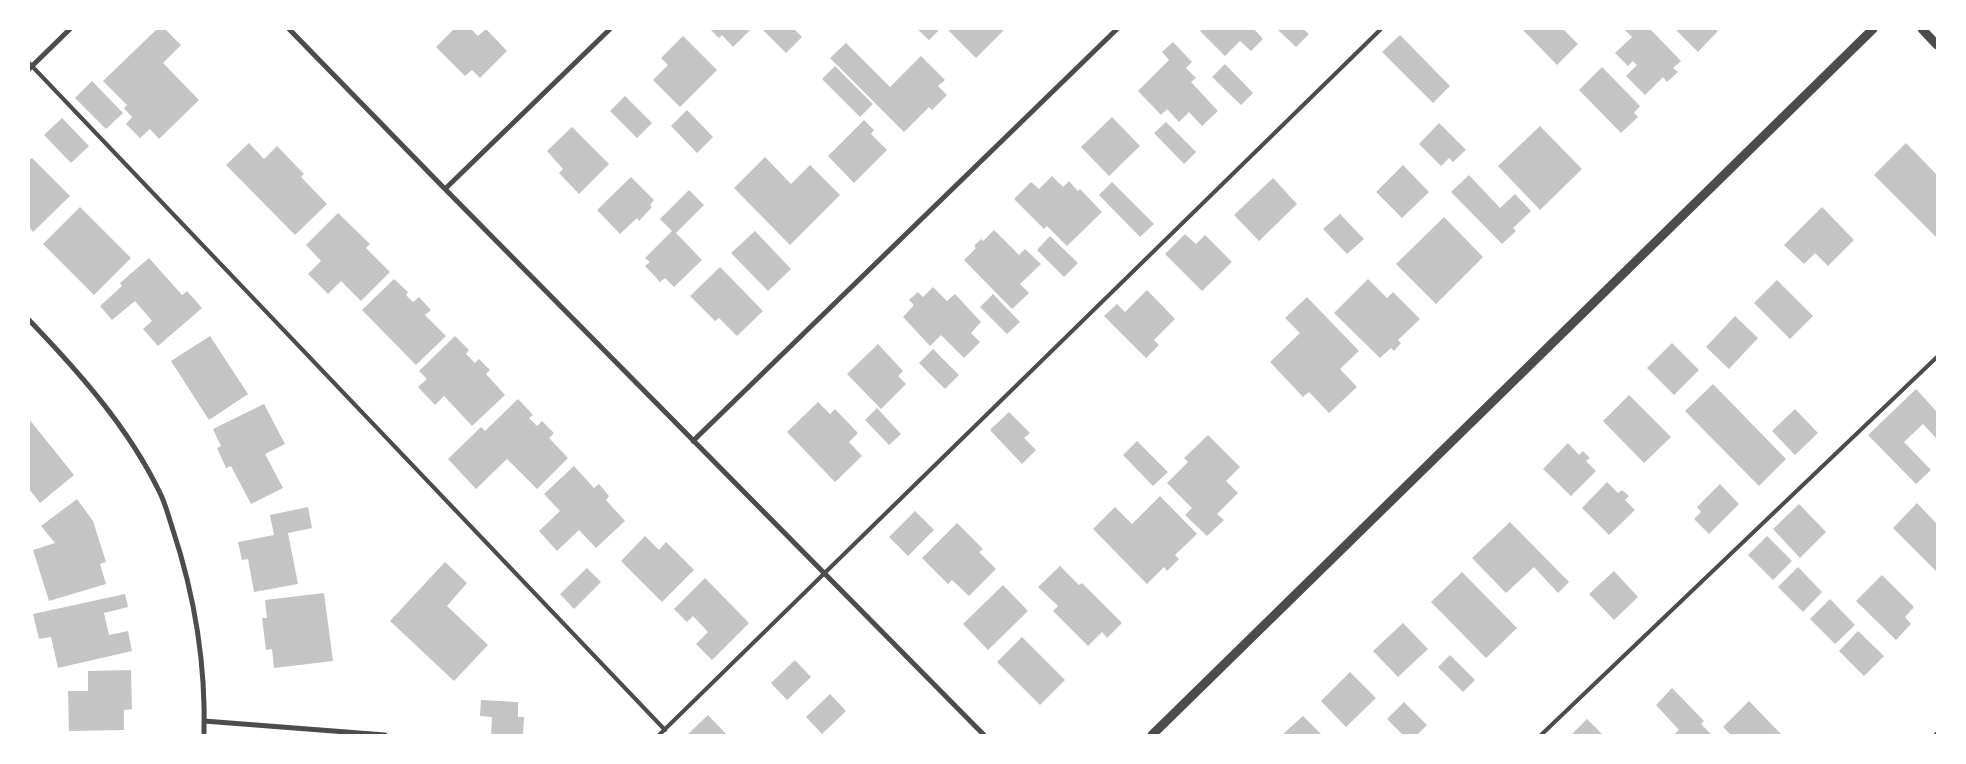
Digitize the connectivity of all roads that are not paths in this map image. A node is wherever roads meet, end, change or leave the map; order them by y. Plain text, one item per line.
1 (70, 29) edge
2 (289, 29) edge
3 (610, 29) edge
4 (1117, 29) edge
5 (1381, 29) edge
6 (1873, 29) edge
7 (1922, 29) edge
8 (1937, 45) edge
9 (30, 66) edge
10 (445, 189) junction
11 (29, 320) edge
12 (1937, 357) edge
13 (694, 441) junction
14 (825, 573) junction
15 (204, 721) junction
16 (665, 730) junction
17 (204, 735) edge
18 (385, 735) edge
19 (659, 735) edge
20 (984, 735) edge
21 (1152, 735) edge
22 (1541, 735) edge

1 - 9 street
2 - 10 street
3 - 10 street
4 - 13 street
5 - 14 lane
6 - 21 street
7 - 8 street
9 - 16 lane
10 - 13 street
11 - 15 street
12 - 22 lane
13 - 14 street
14 - 16 lane
14 - 20 street
15 - 17 street
15 - 18 street
16 - 19 lane

